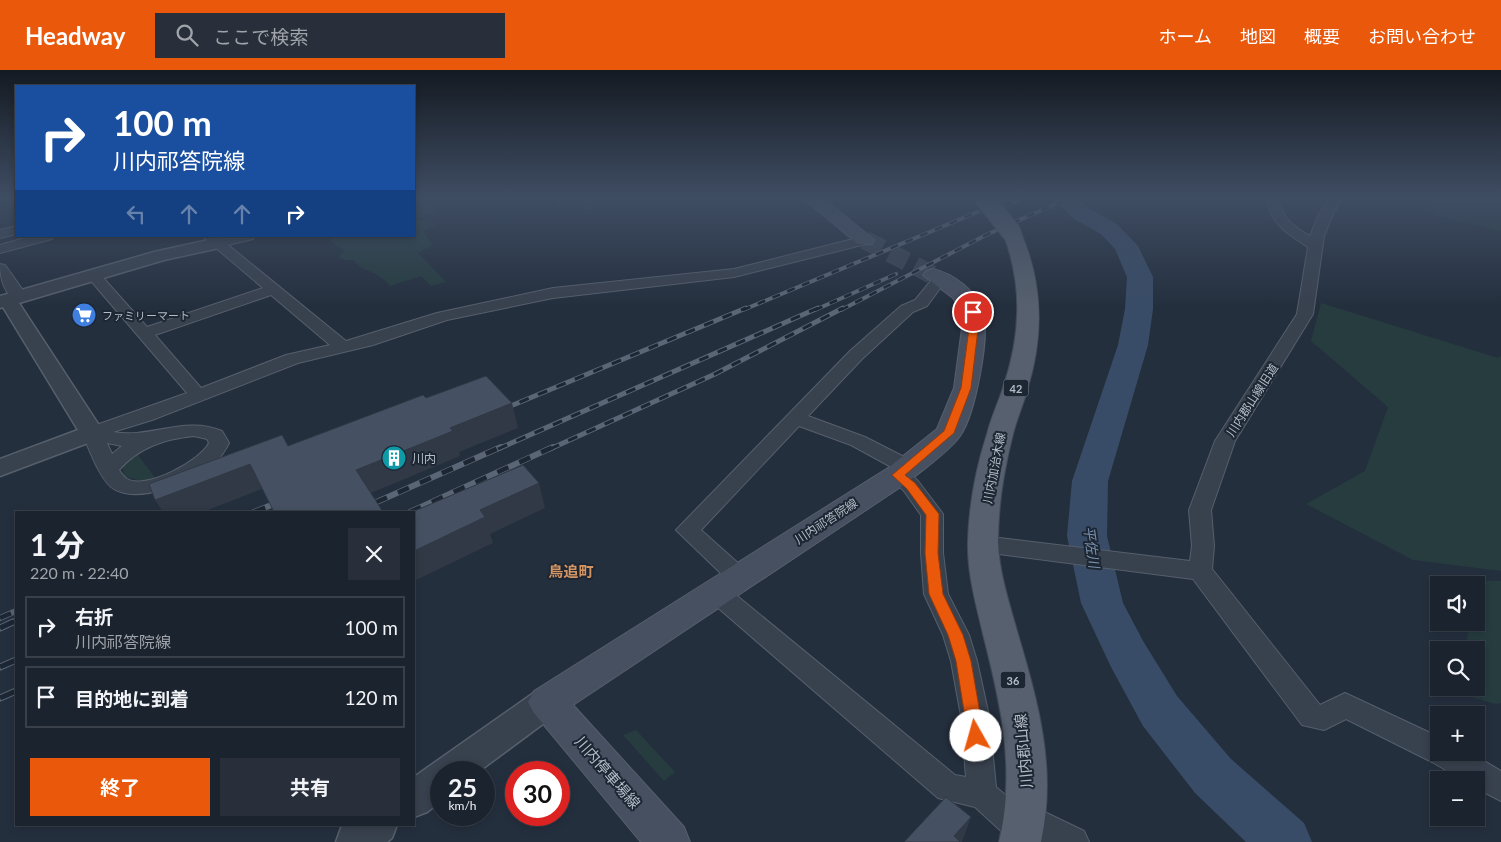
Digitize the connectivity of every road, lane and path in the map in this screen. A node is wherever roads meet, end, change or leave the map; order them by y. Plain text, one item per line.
1 (857, 234) edge
2 (1012, 234) edge
3 (1299, 234) edge
4 (1320, 234) edge
5 (43, 237) edge
6 (240, 237) edge
7 (214, 240) edge
8 (865, 240) joint
9 (1316, 246) junction
10 (0, 249) edge
11 (0, 268) edge
12 (93, 275) junction
13 (937, 277) joint
14 (272, 290) junction
15 (9, 299) edge
16 (143, 334) junction
17 (343, 347) junction
18 (198, 395) junction
19 (795, 418) junction
20 (92, 433) junction
21 (158, 435) junction
22 (0, 468) edge
23 (109, 469) junction
24 (902, 471) junction
25 (983, 544) junction
26 (1200, 571) junction
27 (728, 586) junction
28 (547, 702) junction
29 (1430, 747) edge
30 (465, 761) edge
31 (1460, 761) edge
32 (430, 787) edge
33 (1501, 787) edge
34 (982, 794) junction
35 (415, 798) edge
36 (377, 826) edge
37 (1023, 830) edge
38 (355, 842) edge
39 (669, 842) edge
40 (1073, 842) edge

1 - 8 main road
2 - 25 main road, 川内加治木線 / 42, bridge
3 - 9 street
4 - 9 street, 川内郡山線旧道
5 - 10 street
6 - 7 street
7 - 12 street
7 - 14 street
8 - 17 street
9 - 26 street, 川内郡山線旧道
11 - 15 street
12 - 15 street
12 - 16 street
13 - 19 street
13 - 24 main road, 川内祁答院線
14 - 16 street
14 - 17 street
15 - 20 street
16 - 18 street
17 - 18 street
18 - 20 street
19 - 24 street
19 - 27 street
20 - 21 street
20 - 22 street
20 - 23 street
21 - 23 street
21 - 23 street
24 - 27 main road, 川内祁答院線
24 - 34 street
25 - 26 street
25 - 37 main road, 川内郡山線 / 36
26 - 29 street
27 - 28 main road, 川内祁答院線
27 - 34 street
28 - 30 street
28 - 39 main road, 川内停車場線
31 - 33 street
32 - 35 street
34 - 37 street
36 - 38 street
37 - 40 street

